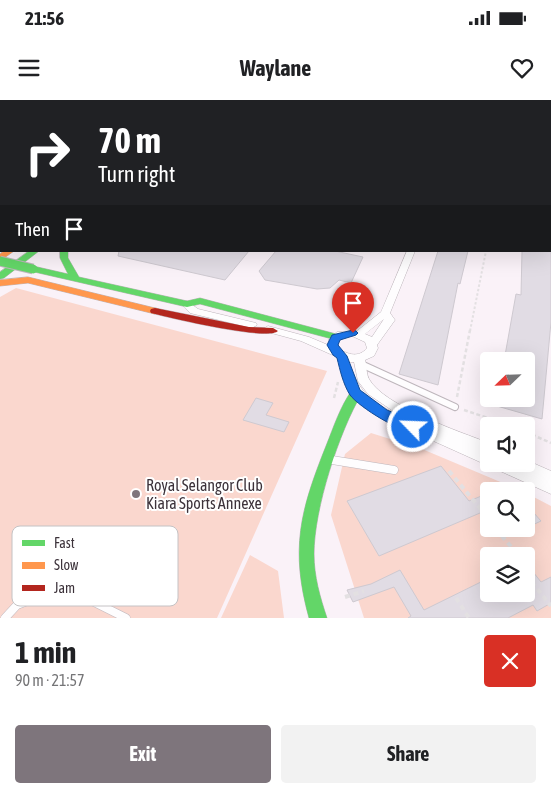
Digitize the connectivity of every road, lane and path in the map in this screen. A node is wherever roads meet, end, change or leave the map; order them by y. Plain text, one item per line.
1 (34, 252) edge
2 (64, 252) edge
3 (411, 252) edge
4 (486, 252) edge
5 (48, 257) dead end
6 (0, 259) edge
7 (32, 269) junction
8 (0, 277) edge
9 (76, 280) junction
10 (0, 284) edge
11 (187, 304) junction
12 (385, 313) junction
13 (273, 331) junction
14 (359, 334) junction
15 (336, 337) junction
16 (372, 344) junction
17 (339, 355) junction
18 (360, 362) junction
19 (338, 382) dead end
20 (356, 393) junction
21 (334, 402) dead end
22 (455, 407) junction
23 (489, 417) edge
24 (535, 436) edge
25 (551, 443) edge
26 (480, 445) edge
27 (480, 457) edge
28 (329, 460) junction
29 (394, 470) dead end
30 (535, 470) edge
31 (449, 471) dead end
32 (514, 472) edge
33 (551, 477) edge
34 (551, 488) edge
35 (480, 509) edge
36 (503, 537) edge
37 (511, 547) edge
38 (535, 587) edge
39 (364, 591) dead end
40 (345, 597) dead end
41 (456, 598) dead end
42 (16, 606) edge
43 (103, 606) edge
44 (551, 606) edge
45 (5, 618) edge
46 (126, 618) edge
47 (318, 618) edge
48 (469, 618) edge

1 - 8 main road
2 - 9 main road
3 - 12 street
4 - 22 path
5 - 7 main road
6 - 7 main road, bridge
7 - 9 main road
9 - 11 main road
10 - 13 main road
11 - 13 street
11 - 15 main road
12 - 14 street
12 - 16 street
13 - 17 street
14 - 15 street
14 - 16 street
15 - 17 street
16 - 18 street
17 - 18 street
17 - 20 street
18 - 22 lane
18 - 26 street
19 - 21 path
20 - 27 street
20 - 28 main road
22 - 23 path
24 - 25 path
28 - 29 lane
28 - 47 main road
30 - 33 street
31 - 35 path
32 - 34 street
36 - 37 path
38 - 44 path
39 - 40 path
41 - 48 path
42 - 45 lane
43 - 46 lane

